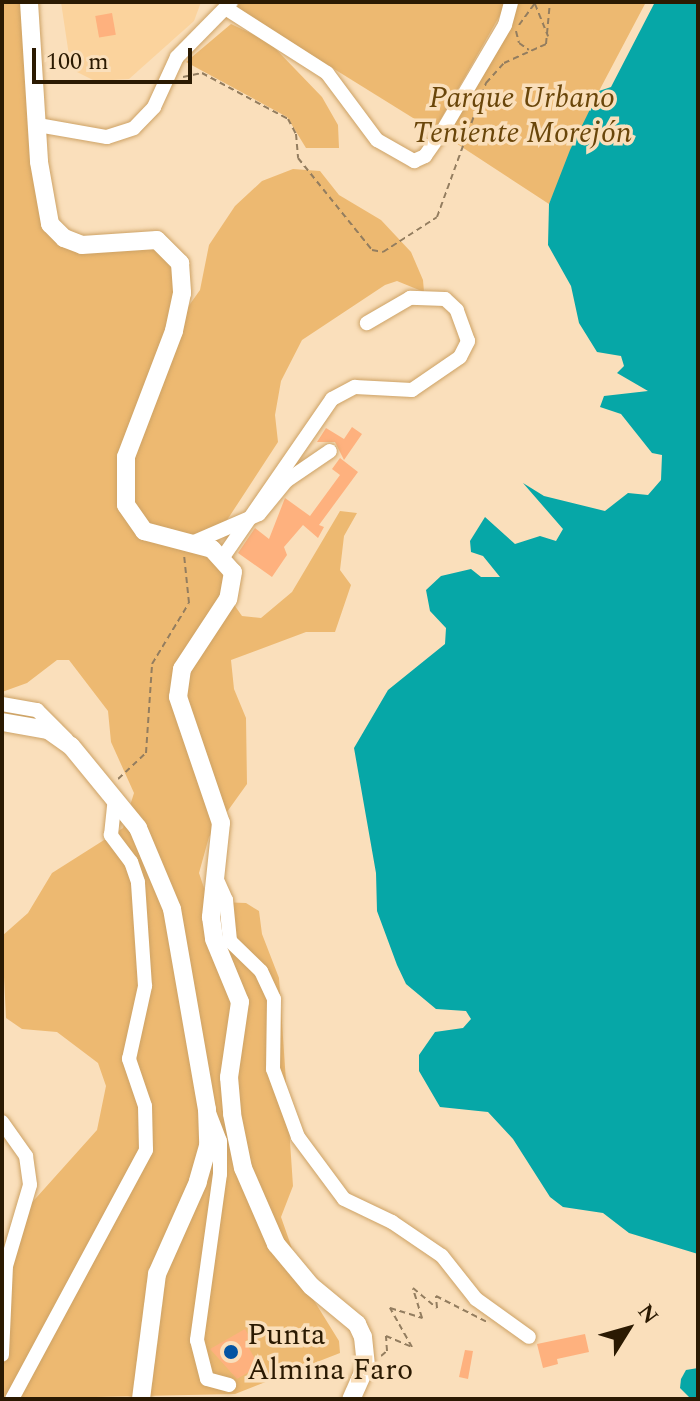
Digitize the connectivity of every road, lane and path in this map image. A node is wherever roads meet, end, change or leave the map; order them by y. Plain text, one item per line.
1 (29, 2) edge
2 (550, 2) edge
3 (535, 3) edge
4 (229, 6) edge
5 (515, 6) edge
6 (518, 25) junction
7 (549, 39) junction
8 (529, 50) junction
9 (161, 88) junction
10 (38, 125) junction
11 (367, 323) dead end
12 (330, 451) dead end
13 (286, 463) junction
14 (299, 474) junction
15 (246, 520) junction
16 (187, 542) junction
17 (223, 557) junction
18 (2, 704) edge
19 (2, 722) edge
20 (71, 746) junction
21 (110, 794) junction
22 (218, 882) junction
23 (207, 1109) junction
24 (2, 1122) edge
25 (468, 1291) junction
26 (529, 1337) dead end
27 (2, 1355) edge
28 (376, 1359) dead end
29 (229, 1385) dead end
30 (12, 1399) edge
31 (141, 1399) edge
32 (351, 1399) edge

1 - 10 main road
2 - 7 path
3 - 6 path
3 - 7 path
4 - 5 street
4 - 9 street
5 - 6 path
6 - 8 path
7 - 8 path
8 - 9 path
9 - 10 street
10 - 16 main road
11 - 13 street
12 - 14 street
13 - 14 street
13 - 15 street
14 - 15 street
15 - 16 street
15 - 17 street
16 - 17 main road
16 - 21 path
17 - 22 main road
18 - 20 street
19 - 20 main road
20 - 21 main road
21 - 23 main road
21 - 30 street
22 - 25 street
22 - 32 main road
23 - 29 street
23 - 31 main road
24 - 27 street
25 - 26 street
25 - 28 path

